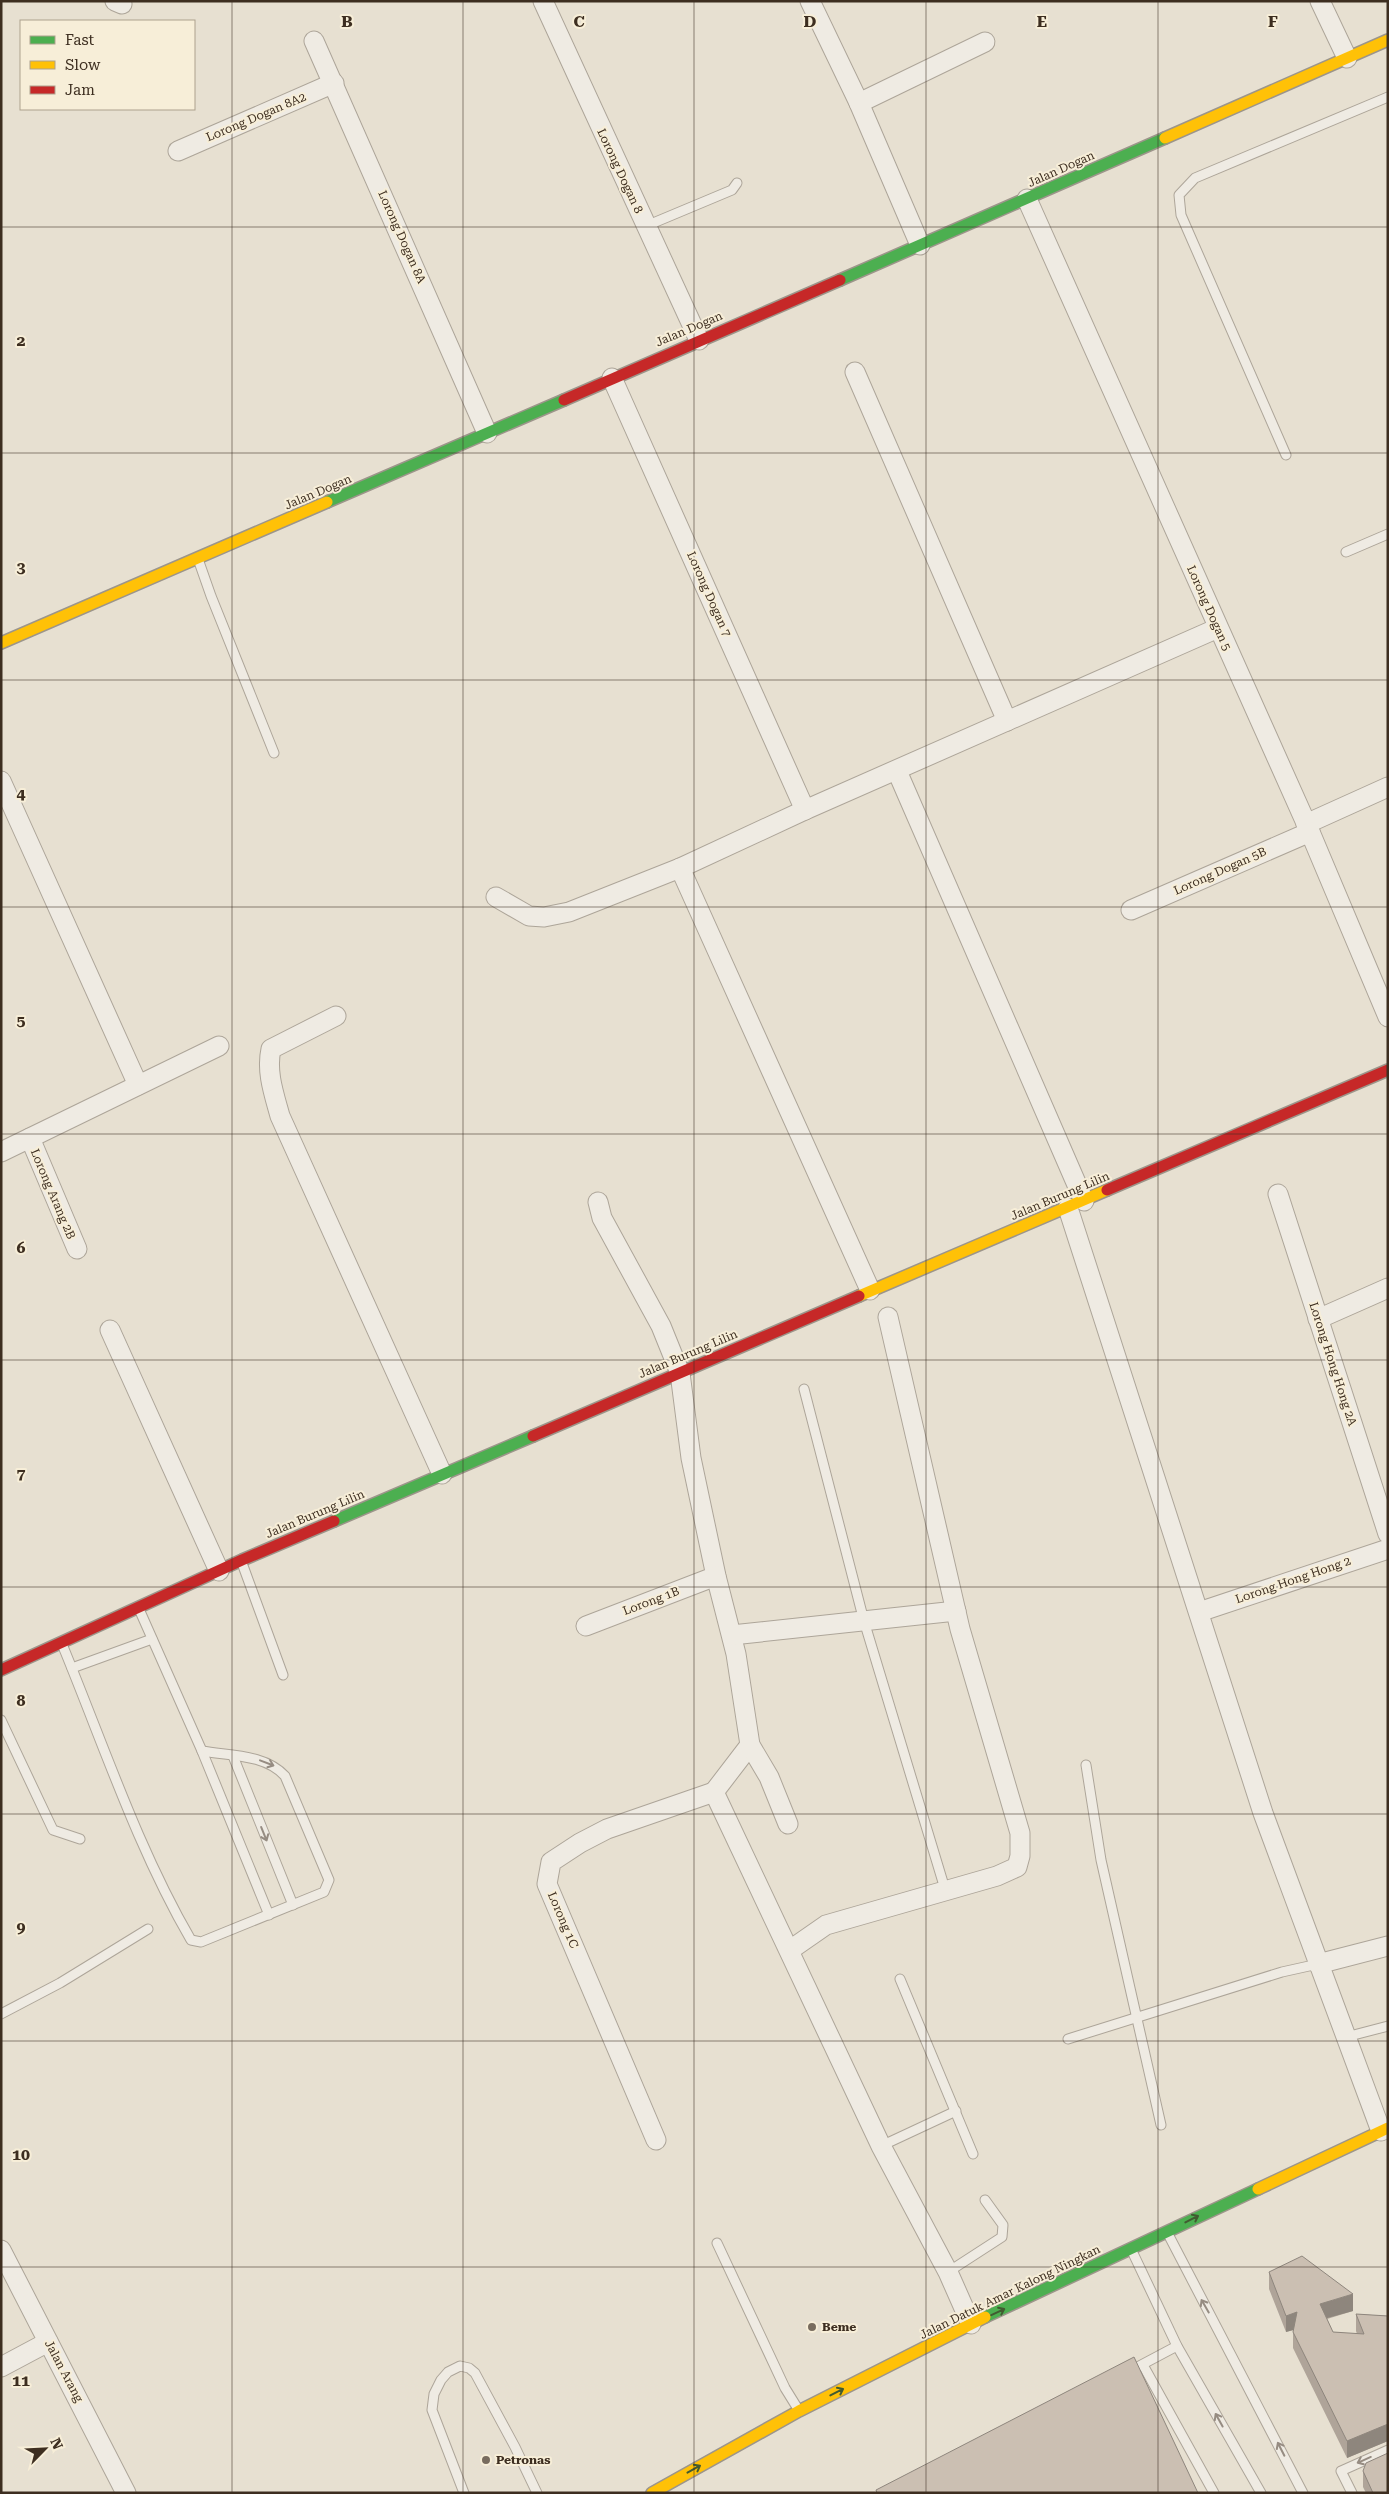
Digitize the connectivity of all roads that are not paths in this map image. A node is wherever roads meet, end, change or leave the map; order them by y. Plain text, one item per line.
1 (543, 1) edge
2 (810, 1) edge
3 (1320, 1) edge
4 (1388, 40) edge
5 (314, 41) dead end
6 (985, 42) dead end
7 (1347, 58) junction
8 (334, 83) junction
9 (1388, 97) edge
10 (859, 103) junction
11 (178, 151) dead end
12 (737, 183) dead end
13 (1027, 199) junction
14 (645, 226) junction
15 (920, 245) junction
16 (699, 340) junction
17 (855, 372) dead end
18 (612, 378) junction
19 (487, 433) junction
20 (1286, 455) dead end
21 (1388, 534) edge
22 (1346, 552) dead end
23 (198, 559) junction
24 (1218, 628) junction
25 (1, 643) edge
26 (1007, 721) junction
27 (274, 753) dead end
28 (897, 771) junction
29 (1, 781) edge
30 (1388, 787) edge
31 (806, 810) junction
32 (1308, 828) junction
33 (680, 868) junction
34 (496, 897) dead end
35 (1131, 910) dead end
36 (336, 1016) dead end
37 (1388, 1017) edge
38 (218, 1046) dead end
39 (1388, 1070) edge
40 (138, 1085) junction
41 (30, 1138) junction
42 (1, 1152) edge
43 (1278, 1194) dead end
44 (598, 1202) dead end
45 (1076, 1204) junction
46 (77, 1249) dead end
47 (1388, 1288) edge
48 (870, 1290) junction
49 (888, 1317) dead end
50 (1318, 1319) junction
51 (110, 1330) dead end
52 (680, 1373) junction
53 (804, 1389) dead end
54 (442, 1474) junction
55 (1388, 1534) edge
56 (1388, 1549) edge
57 (242, 1560) junction
58 (219, 1571) junction
59 (716, 1576) junction
60 (139, 1608) junction
61 (956, 1611) junction
62 (1199, 1612) junction
63 (864, 1621) junction
64 (586, 1626) dead end
65 (732, 1636) junction
66 (152, 1639) junction
67 (60, 1641) junction
68 (72, 1668) junction
69 (1, 1670) edge
70 (283, 1675) dead end
71 (1, 1720) edge
72 (750, 1746) junction
73 (202, 1751) junction
74 (233, 1756) junction
75 (1086, 1765) dead end
76 (714, 1792) junction
77 (788, 1824) dead end
78 (80, 1839) dead end
79 (945, 1889) junction
80 (292, 1905) junction
81 (269, 1915) junction
82 (148, 1929) dead end
83 (1388, 1946) edge
84 (790, 1950) junction
85 (1318, 1964) junction
86 (900, 1979) dead end
87 (1, 2014) edge
88 (1136, 2019) junction
89 (1388, 2026) edge
90 (1346, 2037) junction
91 (1068, 2040) dead end
92 (956, 2111) junction
93 (1161, 2125) dead end
94 (1384, 2130) edge
95 (656, 2140) dead end
96 (881, 2146) junction
97 (974, 2154) dead end
98 (985, 2200) dead end
99 (1167, 2232) junction
100 (717, 2243) dead end
101 (1132, 2249) junction
102 (1, 2250) edge
103 (948, 2272) junction
104 (972, 2324) junction
105 (48, 2342) junction
106 (1177, 2346) junction
107 (1143, 2365) junction
108 (1, 2367) edge
109 (1121, 2375) edge
110 (799, 2411) junction
111 (1388, 2450) edge
112 (682, 2486) edge
113 (126, 2493) edge
114 (464, 2493) edge
115 (537, 2493) edge
116 (652, 2493) edge
117 (1214, 2493) edge
118 (1261, 2493) edge
119 (1303, 2493) edge
120 (1352, 2493) edge

1 - 14 street, Lorong Dogan 8
2 - 10 street
3 - 7 street
4 - 7 main road, Jalan Dogan
5 - 8 street, Lorong Dogan 8A
6 - 10 street
7 - 13 main road, Jalan Dogan
8 - 11 street, Lorong Dogan 8A2
8 - 19 street, Lorong Dogan 8A
9 - 20 lane
10 - 15 street
12 - 14 lane
13 - 15 main road, Jalan Dogan
13 - 24 street, Lorong Dogan 5
14 - 16 street, Lorong Dogan 8
15 - 16 main road, Jalan Dogan
16 - 18 main road, Jalan Dogan
17 - 26 street
18 - 19 main road, Jalan Dogan
18 - 31 street, Lorong Dogan 7
19 - 23 main road, Jalan Dogan
21 - 22 lane
23 - 25 main road, Jalan Dogan
23 - 27 lane
24 - 26 street
24 - 32 street, Lorong Dogan 5
26 - 28 street
28 - 31 street
28 - 45 street
29 - 40 street
30 - 32 street, Lorong Dogan 5B
31 - 33 street
32 - 35 street, Lorong Dogan 5B
32 - 37 street, Lorong Dogan 5
33 - 34 street
33 - 48 street
36 - 54 street
38 - 40 street
39 - 45 main road, Jalan Burung Lilin
40 - 41 street
41 - 42 street
41 - 46 street, Lorong Arang 2B
43 - 50 street, Lorong Hong Hong 2A
44 - 52 street
45 - 48 main road, Jalan Burung Lilin
45 - 62 street
47 - 50 street
48 - 52 main road, Jalan Burung Lilin
49 - 61 street
50 - 55 street, Lorong Hong Hong 2A
51 - 58 street
52 - 54 main road, Jalan Burung Lilin
52 - 59 street
53 - 63 lane
54 - 57 main road, Jalan Burung Lilin
56 - 62 street, Lorong Hong Hong 2
57 - 58 main road, Jalan Burung Lilin
57 - 70 lane
58 - 60 main road, Jalan Burung Lilin
59 - 64 street, Lorong 1B
59 - 65 street
60 - 66 lane
60 - 67 main road, Jalan Burung Lilin
61 - 63 street
61 - 79 street
62 - 85 street
63 - 65 street
63 - 79 lane
65 - 72 street
66 - 68 lane
66 - 73 lane
67 - 68 lane
67 - 69 main road, Jalan Burung Lilin
68 - 81 lane
71 - 78 lane
72 - 76 street
72 - 77 street
73 - 74 lane
73 - 81 lane
74 -> 80 lane
74 -> 80 lane
75 - 88 lane
76 - 84 street
76 - 95 street, Lorong 1C
79 - 84 street
80 - 81 lane
82 - 87 lane
83 - 85 street
84 - 96 street
85 - 88 lane
85 - 90 street
86 - 92 lane
88 - 91 lane
88 - 93 lane
89 - 90 lane
90 - 94 street
92 - 96 lane
92 - 97 lane
99 -> 94 main road, Jalan Datuk Amar Kalong Ningkan
96 - 103 street
98 - 103 lane
99 - 101 main road, Jalan Datuk Amar Kalong Ningkan
119 -> 99 lane
100 - 110 lane
104 -> 101 main road, Jalan Datuk Amar Kalong Ningkan
101 - 106 lane
102 - 105 street, Jalan Arang
103 - 104 street
110 -> 104 main road, Jalan Datuk Amar Kalong Ningkan
105 - 108 street
105 - 113 street, Jalan Arang
106 - 107 lane
118 -> 106 lane
107 - 109 lane
107 - 117 lane
112 -> 110 main road, Jalan Datuk Amar Kalong Ningkan
111 -> 120 lane
112 - 116 main road, Jalan Datuk Amar Kalong Ningkan
114 - 115 lane

